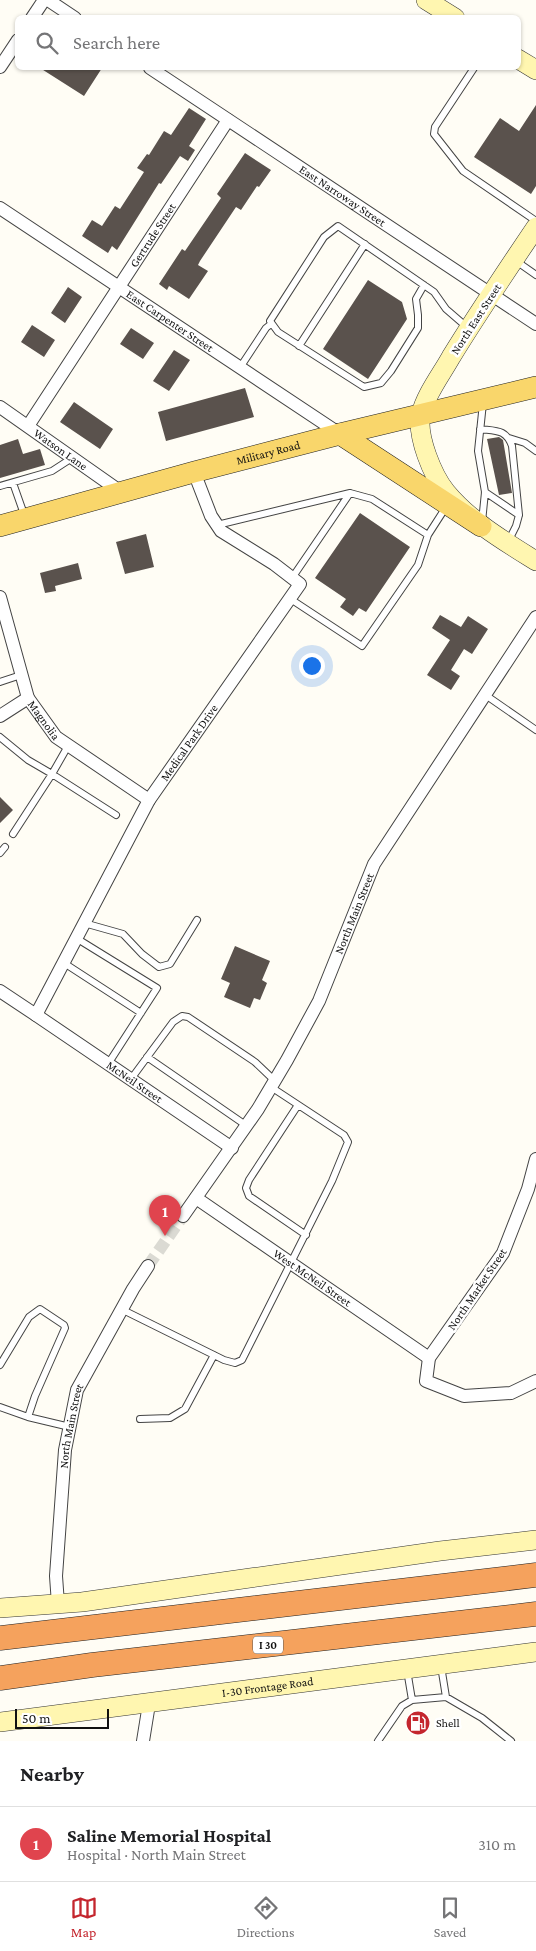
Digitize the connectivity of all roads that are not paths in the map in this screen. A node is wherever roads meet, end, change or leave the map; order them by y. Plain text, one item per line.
1 (44, 0) edge
2 (48, 0) edge
3 (34, 15) edge
4 (70, 15) edge
5 (15, 44) edge
6 (521, 61) edge
7 (0, 67) edge
8 (153, 70) edge
9 (473, 70) edge
10 (536, 70) edge
11 (228, 120) junction
12 (0, 208) edge
13 (536, 221) edge
14 (536, 227) edge
15 (365, 244) junction
16 (514, 259) junction
17 (536, 274) edge
18 (118, 286) junction
19 (424, 286) junction
20 (491, 294) junction
21 (271, 324) junction
22 (536, 324) edge
23 (469, 329) junction
24 (299, 346) junction
25 (241, 366) junction
26 (536, 387) edge
27 (483, 400) junction
28 (0, 408) edge
29 (421, 415) junction
30 (28, 426) junction
31 (480, 429) junction
32 (340, 434) junction
33 (509, 438) junction
34 (536, 451) edge
35 (72, 458) junction
36 (194, 472) junction
37 (13, 483) junction
38 (0, 486) edge
39 (120, 492) junction
40 (485, 492) junction
41 (350, 493) junction
42 (448, 504) junction
43 (519, 515) junction
44 (25, 519) junction
45 (217, 525) junction
46 (0, 526) edge
47 (481, 526) junction
48 (428, 535) junction
49 (508, 543) junction
50 (536, 561) edge
51 (292, 578) junction
52 (0, 597) edge
53 (289, 598) junction
54 (536, 617) edge
55 (21, 675) junction
56 (0, 681) edge
57 (484, 694) junction
58 (28, 698) junction
59 (0, 716) edge
60 (536, 730) edge
61 (0, 737) edge
62 (68, 746) junction
63 (52, 774) junction
64 (148, 800) junction
65 (116, 815) dead end
66 (13, 834) dead end
67 (5, 847) dead end
68 (0, 853) edge
69 (197, 920) dead end
70 (84, 923) junction
71 (76, 938) junction
72 (64, 962) junction
73 (0, 991) edge
74 (141, 1013) junction
75 (36, 1015) junction
76 (147, 1057) junction
77 (108, 1064) junction
78 (131, 1079) junction
79 (273, 1084) junction
80 (298, 1105) junction
81 (246, 1126) junction
82 (232, 1148) junction
83 (536, 1159) edge
84 (532, 1191) edge
85 (196, 1198) junction
86 (183, 1216) tunnel mouth
87 (306, 1235) junction
88 (292, 1264) junction
89 (148, 1266) tunnel mouth
90 (121, 1309) junction
91 (214, 1355) junction
92 (429, 1358) junction
93 (0, 1365) edge
94 (536, 1381) edge
95 (0, 1407) edge
96 (28, 1417) junction
97 (140, 1419) dead end
98 (70, 1427) junction
99 (536, 1540) edge
100 (536, 1575) edge
101 (58, 1604) junction
102 (0, 1608) edge
103 (536, 1614) edge
104 (0, 1638) edge
105 (535, 1652) edge
106 (441, 1665) junction
107 (407, 1669) junction
108 (0, 1678) edge
109 (446, 1697) junction
110 (412, 1700) junction
111 (149, 1704) junction
112 (0, 1722) edge
113 (144, 1741) edge
114 (378, 1741) edge
115 (511, 1741) edge

1 - 3 street
2 - 4 street
5 - 7 street
6 - 10 main road
8 - 11 street, East Narroway Street
9 - 13 lane
11 - 18 street, Gertrude Street
11 - 20 street, East Narroway Street
12 - 18 street, East Carpenter Street
14 - 16 main road, North East Street
15 - 19 lane
15 - 21 lane
15 - 24 lane
16 - 17 lane
16 - 20 main road, North East Street
18 - 25 street, East Carpenter Street
18 - 30 street, Gertrude Street
19 - 23 lane
19 - 24 lane
20 - 22 street, East Narroway Street
20 - 23 main road, North East Street
21 - 24 lane
21 - 25 lane
23 - 29 main road, North East Street
25 - 32 street, East Carpenter Street
26 - 27 main road, Military Road
27 - 29 main road, Military Road
27 - 31 lane
28 - 30 street, Watson Lane
29 - 32 main road, Military Road
29 - 47 main road
30 - 35 street, Watson Lane
31 - 33 lane
31 - 40 lane
32 - 36 main road, Military Road
32 - 42 main road
33 - 34 lane
33 - 43 lane
35 - 37 lane
35 - 39 street, Watson Lane
36 - 39 main road, Military Road
36 - 45 street
37 - 38 lane
37 - 44 lane
39 - 44 main road, Military Road
40 - 43 lane
40 - 47 lane
41 - 45 lane
41 - 48 lane
41 - 51 lane
42 - 47 main road
42 - 48 lane
43 - 49 lane
44 - 46 main road, Military Road
45 - 51 street
47 - 49 main road
48 - 53 lane
49 - 50 main road
51 - 53 street, Medical Park Drive
52 - 55 street, Magnolia
53 - 64 street, Medical Park Drive
54 - 57 street, North Main Street
55 - 56 lane
55 - 58 street, Magnolia
57 - 60 lane
57 - 79 street, North Main Street
58 - 59 street
58 - 62 street, Magnolia
61 - 63 lane
62 - 63 lane
62 - 64 street, Magnolia
63 - 65 lane
63 - 66 lane
64 - 70 street, Medical Park Drive
67 - 68 lane
69 - 70 lane
70 - 71 street, Medical Park Drive
71 - 72 street, Medical Park Drive
71 - 74 lane
72 - 74 lane
72 - 75 street, Medical Park Drive
73 - 75 street
74 - 77 lane
75 - 77 street, McNeil Street
76 - 78 lane
76 - 79 lane
76 - 81 lane
77 - 78 street, McNeil Street
78 - 82 street, McNeil Street
79 - 80 lane
79 - 81 street, North Main Street
80 - 87 lane
80 - 87 lane
81 - 82 street, North Main Street
82 - 85 street, North Main Street
83 - 84 street, North Market Street
84 - 92 street, North Market Street
85 - 86 street, North Main Street
85 - 88 street, West McNeil Street
87 - 88 lane
88 - 91 lane
88 - 92 street, West McNeil Street
89 - 90 street, North Main Street
90 - 91 lane
90 - 98 street, North Main Street
91 - 97 lane
92 - 94 street
93 - 96 lane
95 - 96 lane
96 - 98 lane
98 - 101 street, North Main Street
99 - 101 main road
100 - 104 highway
101 - 102 main road
103 - 108 highway, I 30
105 - 106 main road, I-30 Frontage Road
106 - 107 main road, I-30 Frontage Road
106 - 109 lane
107 - 110 lane
107 - 111 main road, I-30 Frontage Road
109 - 110 lane
109 - 115 lane
110 - 114 lane
111 - 112 main road, I-30 Frontage Road
111 - 113 street

